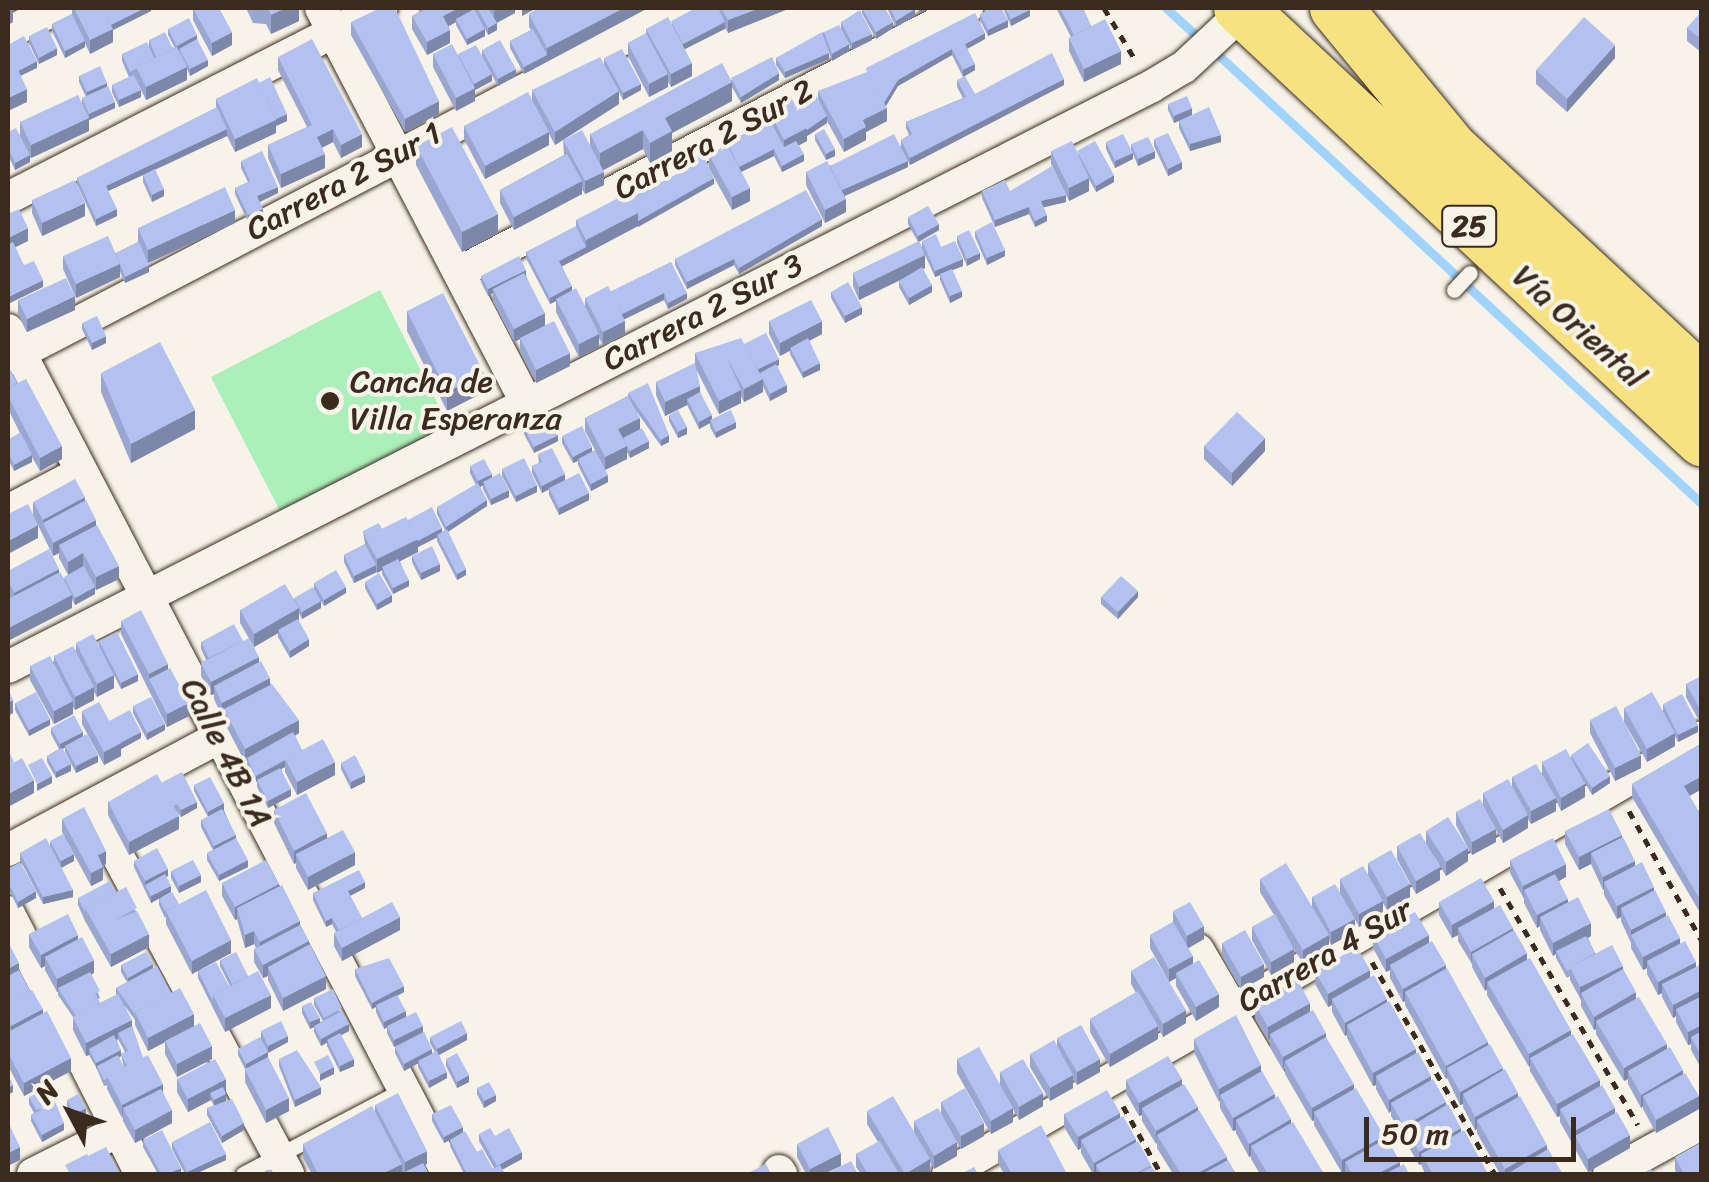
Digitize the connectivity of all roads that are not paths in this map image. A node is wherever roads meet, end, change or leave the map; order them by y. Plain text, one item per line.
1 (57, 8) edge
2 (380, 8) edge
3 (682, 8) edge
4 (967, 8) edge
5 (1336, 8) edge
6 (327, 19) edge
7 (1235, 19) edge
8 (8, 33) edge
9 (398, 153) junction
10 (8, 198) edge
11 (460, 272) junction
12 (1470, 273) dead end
13 (1454, 290) dead end
14 (11, 348) edge
15 (1702, 381) edge
16 (527, 402) junction
17 (1702, 440) edge
18 (80, 472) junction
19 (8, 511) edge
20 (145, 596) junction
21 (8, 667) edge
22 (1702, 737) edge
23 (218, 738) junction
24 (90, 806) junction
25 (8, 850) edge
26 (8, 912) edge
27 (1198, 950) dead end
28 (1233, 1010) junction
29 (402, 1090) junction
30 (1702, 1123) edge
31 (119, 1131) junction
32 (283, 1165) edge
33 (33, 1174) edge
34 (141, 1174) edge
35 (243, 1174) edge
36 (448, 1174) edge
37 (948, 1174) edge
38 (1330, 1174) edge
39 (1609, 1174) edge

1 - 8 street
2 - 6 street
3 - 9 street, Carrera 2 Sur 1
4 - 11 street, Carrera 2 Sur 2
5 - 15 highway, Vía Oriental / 25
6 - 9 street
6 - 10 street
7 - 16 street, Carrera 2 Sur 3
7 - 17 highway, Vía Oriental / 25
9 - 11 street
9 - 14 street, Carrera 2 Sur 1
11 - 16 street
12 - 13 lane
14 - 18 street, Calle 4B 1A
16 - 20 street, Carrera 2 Sur 3
18 - 19 street
18 - 20 street, Calle 4B 1A
20 - 21 street, Carrera 2 Sur 3
20 - 23 street, Calle 4B 1A
22 - 28 street, Carrera 4 Sur
23 - 24 street
23 - 29 street, Calle 4B 1A
24 - 25 street
24 - 32 street
26 - 31 street
27 - 28 street
28 - 37 street, Carrera 4 Sur
28 - 38 street
29 - 32 lane
29 - 36 street, Calle 4B 1A
30 - 39 street
31 - 33 street
31 - 34 street
32 - 35 lane

